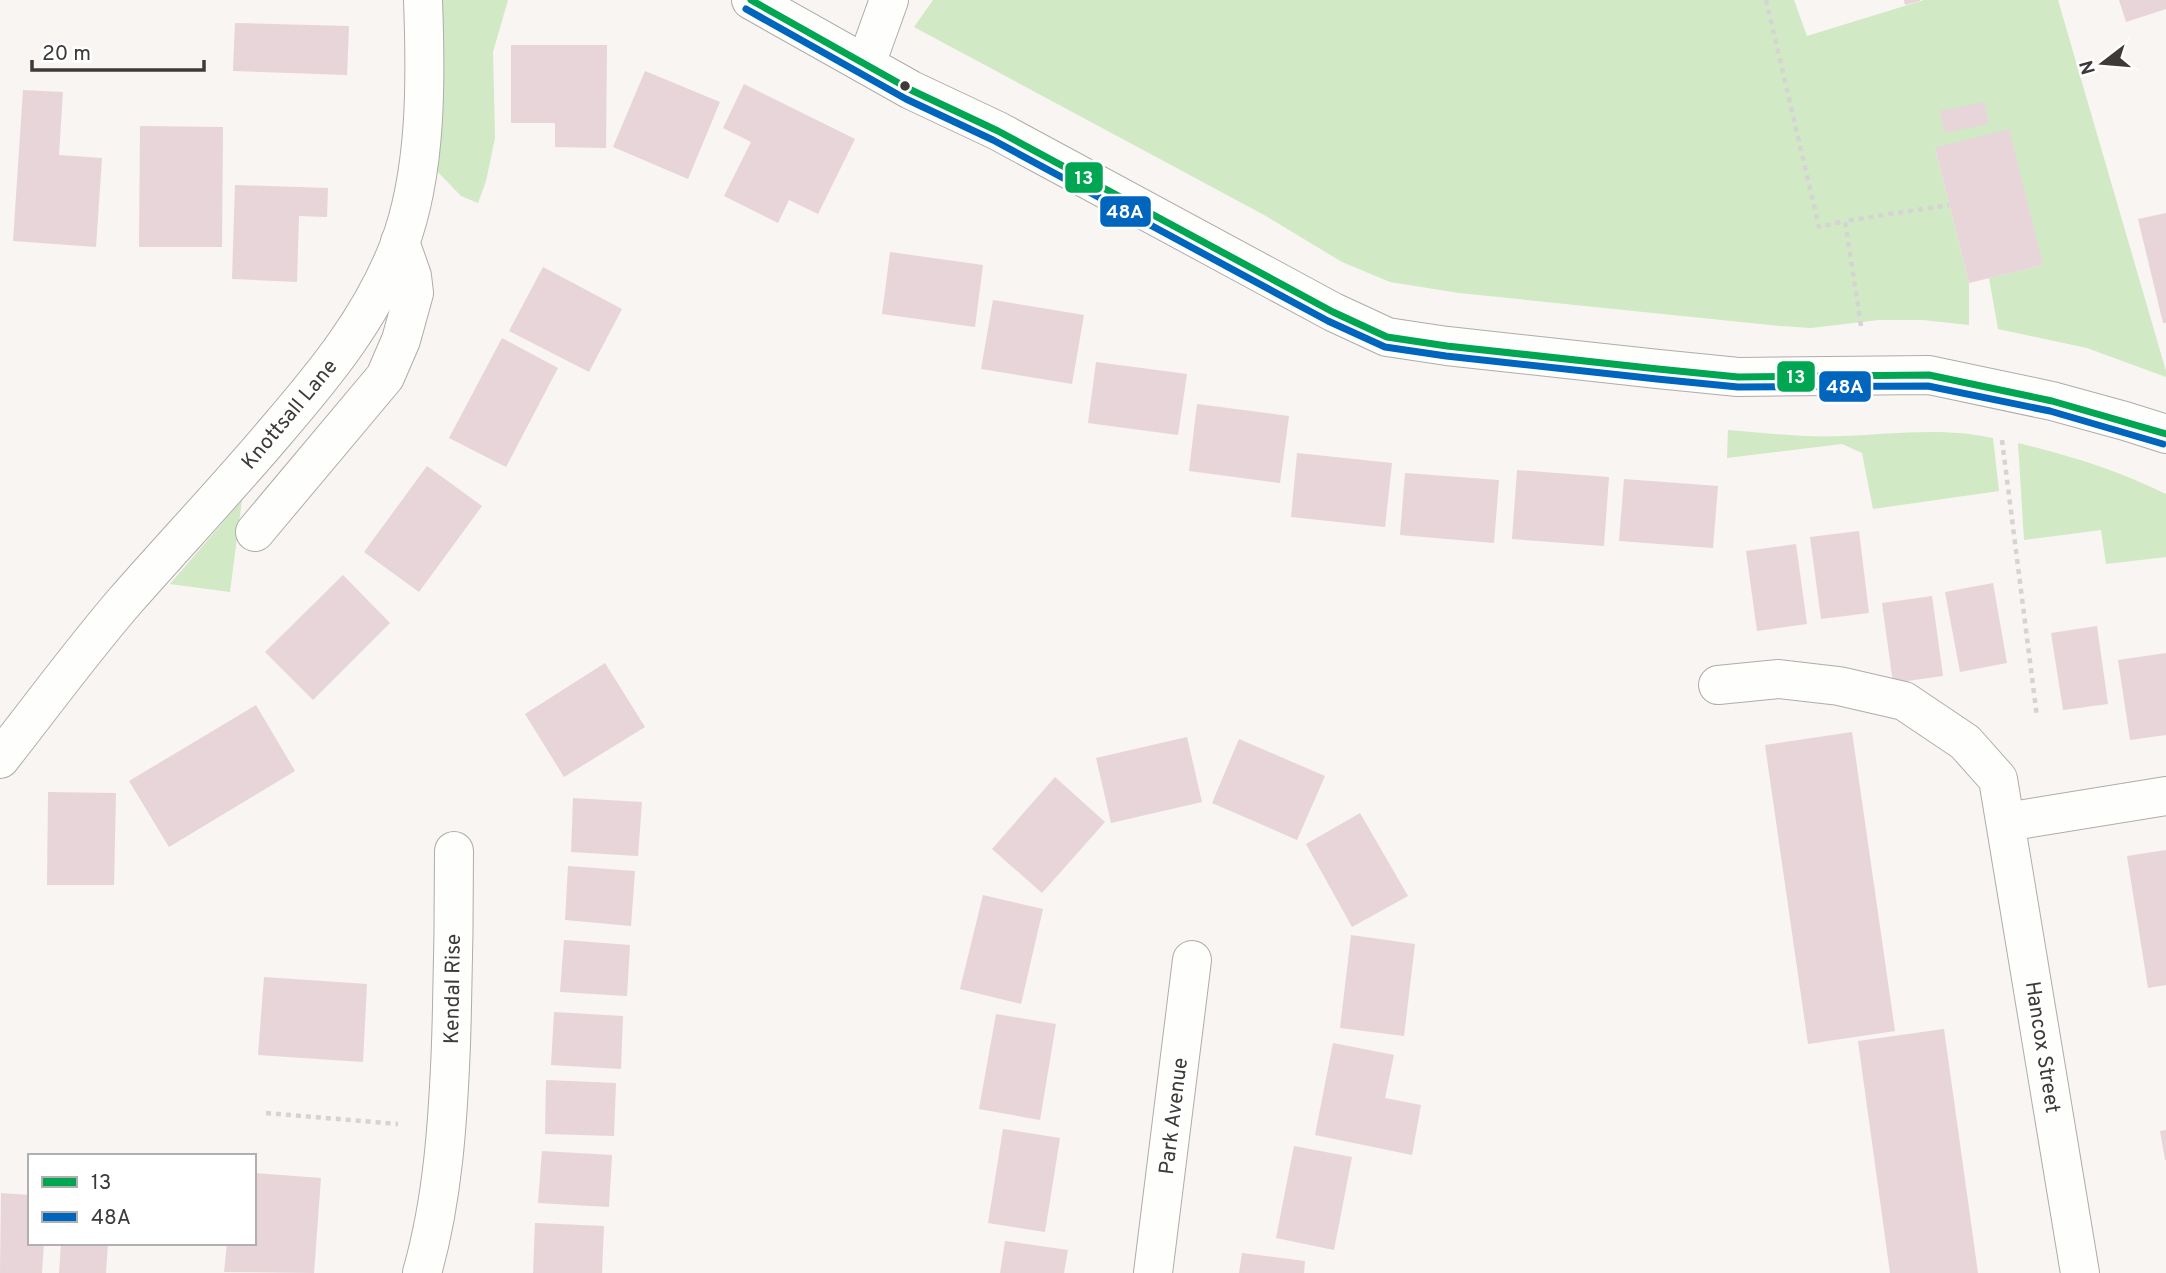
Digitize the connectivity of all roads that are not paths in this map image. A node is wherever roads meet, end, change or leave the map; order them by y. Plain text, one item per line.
1 (423, 0) edge
2 (751, 0) edge
3 (889, 0) edge
4 (866, 64) junction
5 (400, 242) junction
6 (332, 363) junction
7 (372, 395) junction
8 (2166, 434) edge
9 (256, 454) junction
10 (291, 489) junction
11 (255, 532) dead end
12 (1718, 685) dead end
13 (0, 759) edge
14 (2166, 796) edge
15 (2006, 822) junction
16 (454, 851) dead end
17 (1192, 960) dead end
18 (422, 1273) edge
19 (1153, 1273) edge
20 (2080, 1273) edge

1 - 5 street, Knottsall Lane
2 - 4 street
3 - 4 street
4 - 8 street
5 - 6 street, Knottsall Lane
5 - 7 street
6 - 7 street
6 - 9 street, Knottsall Lane
7 - 10 street
9 - 10 street
9 - 13 street, Knottsall Lane
10 - 11 street
12 - 15 street, Hancox Street
14 - 15 street
15 - 20 street, Hancox Street
16 - 18 street, Kendal Rise
17 - 19 street, Park Avenue

